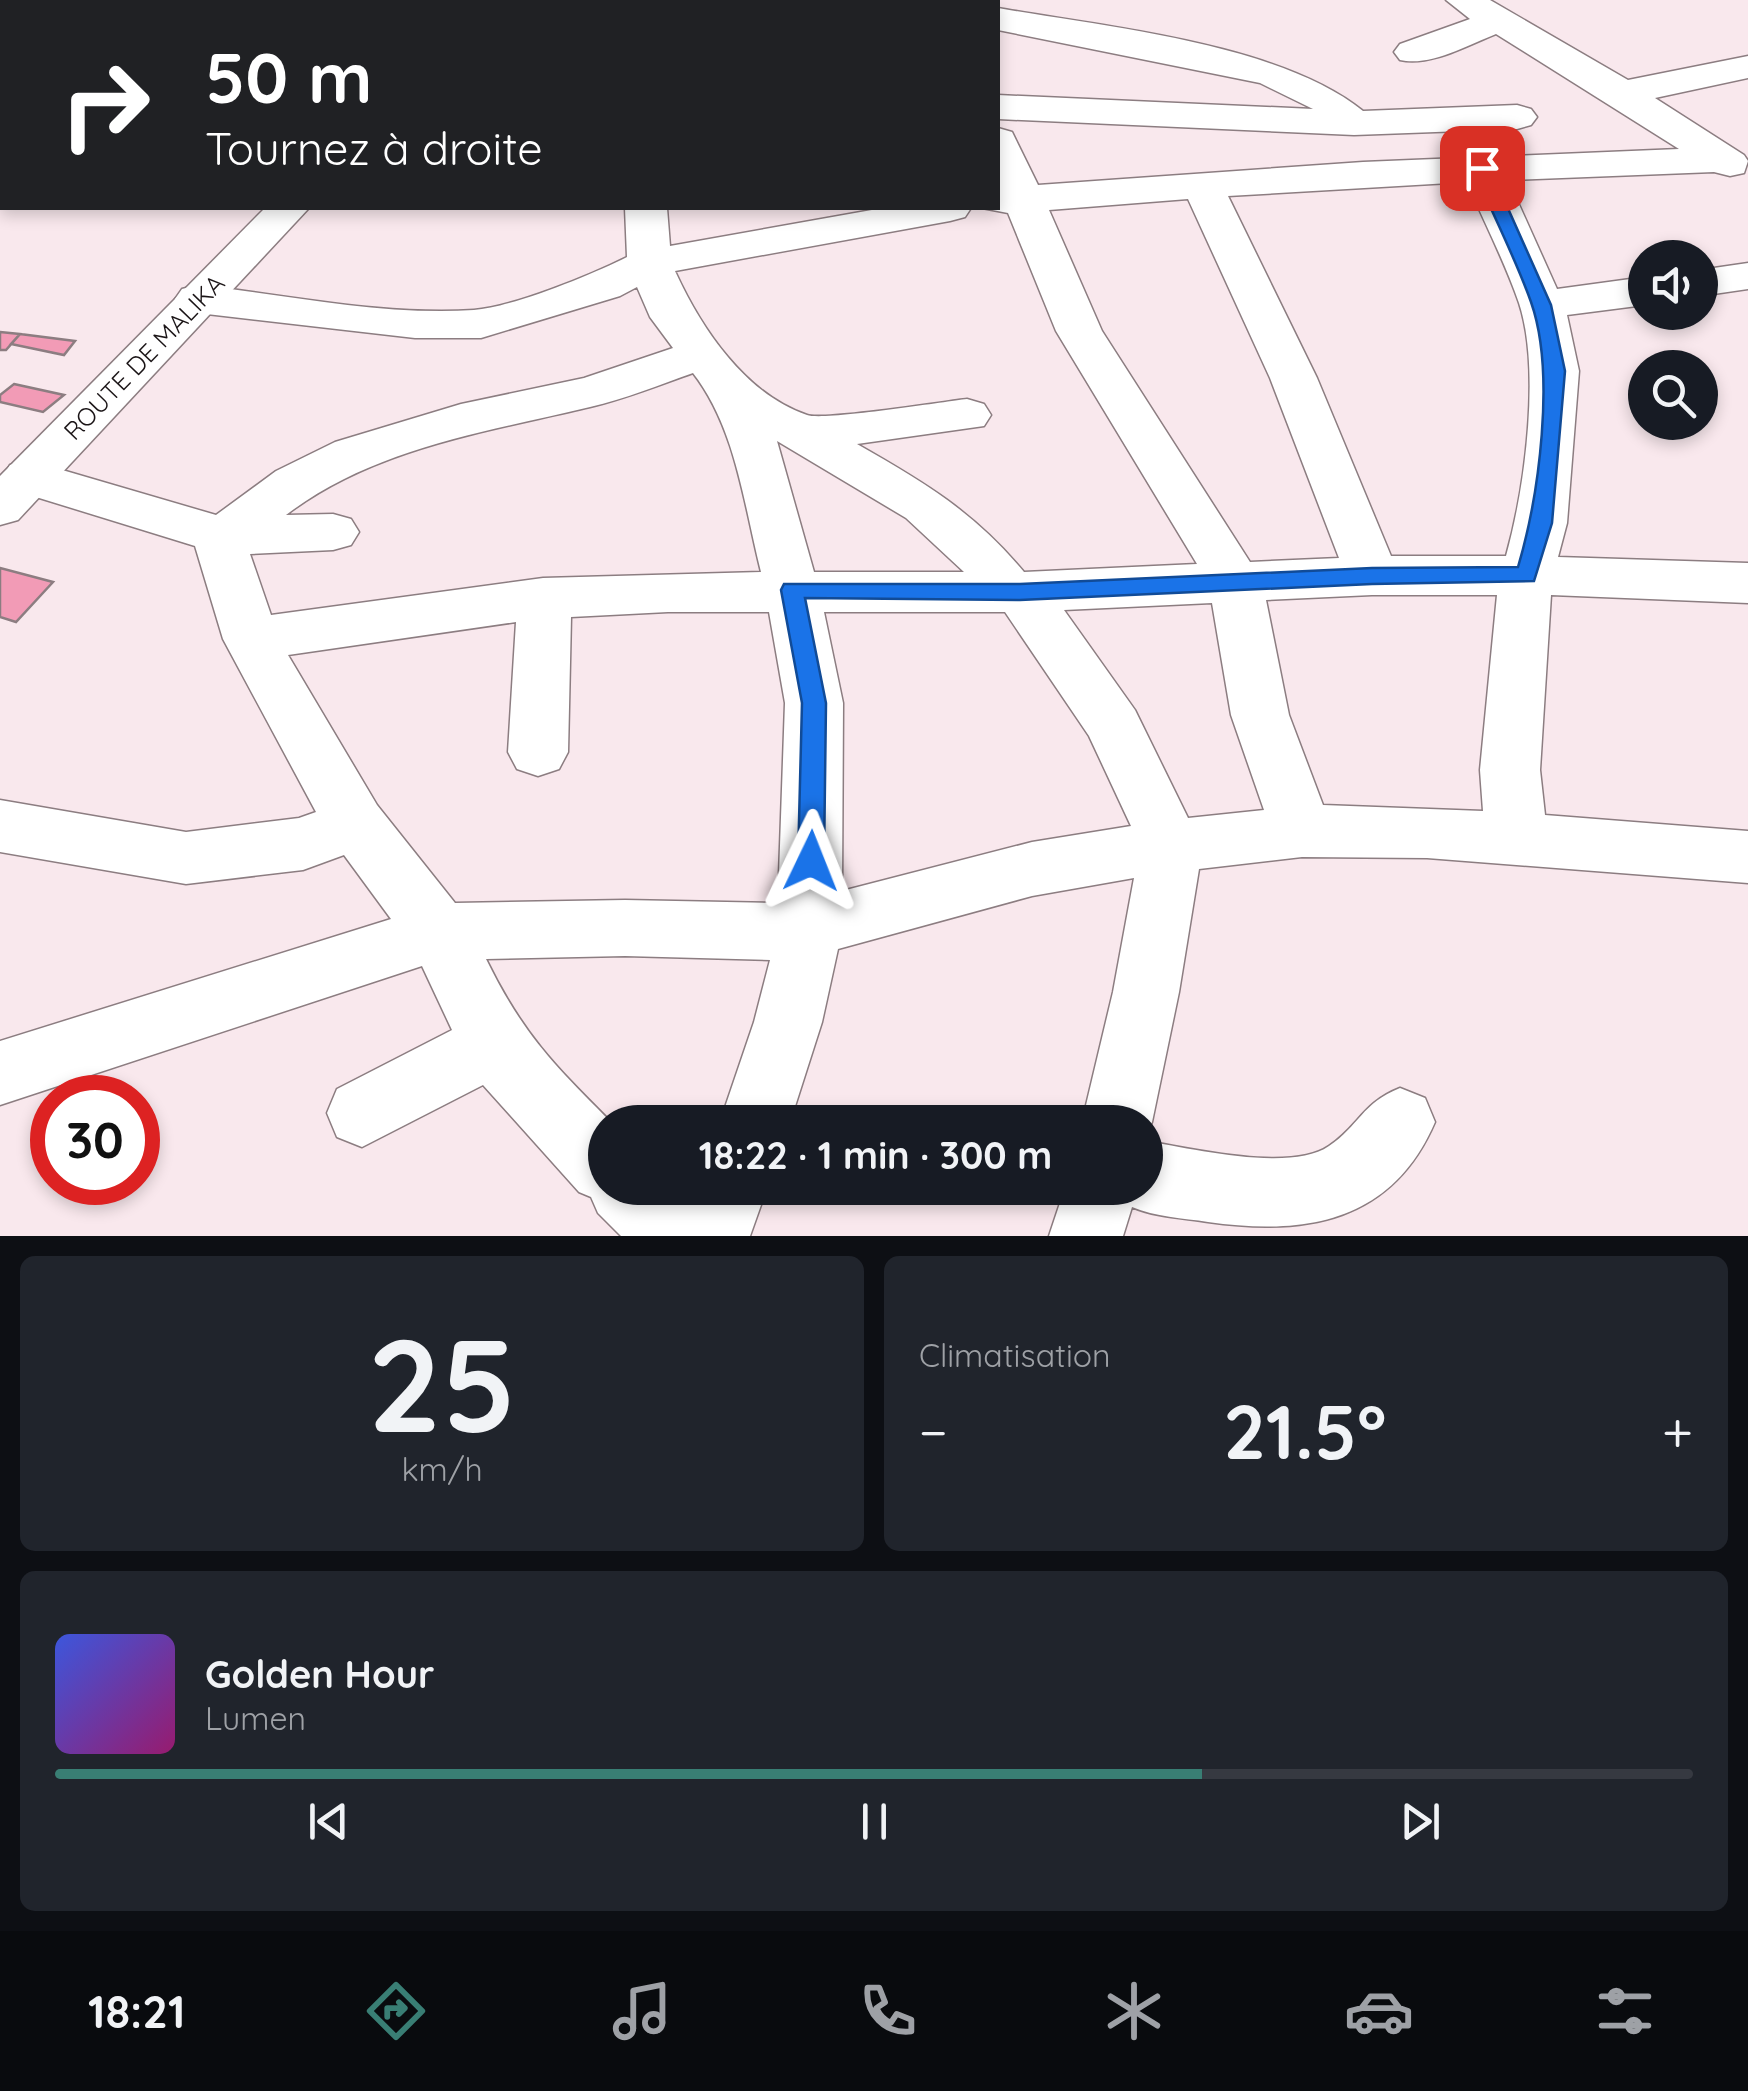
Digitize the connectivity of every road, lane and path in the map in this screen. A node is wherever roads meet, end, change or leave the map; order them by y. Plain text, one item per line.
1 (1464, 0) edge
2 (1076, 15) edge
3 (1000, 20) edge
4 (1499, 21) junction
5 (1413, 52) dead end
6 (1748, 67) edge
7 (1622, 93) junction
8 (1000, 107) edge
9 (1517, 116) dead end
10 (1354, 123) junction
11 (1000, 149) edge
12 (1735, 167) edge
13 (1482, 168) junction
14 (1201, 185) junction
15 (1011, 199) edge
16 (286, 210) edge
17 (646, 210) edge
18 (939, 210) edge
19 (650, 264) junction
20 (1748, 276) edge
21 (1718, 280) edge
22 (1628, 292) edge
23 (198, 300) junction
24 (1542, 305) junction
25 (702, 354) junction
26 (738, 396) junction
27 (967, 415) dead end
28 (800, 434) junction
29 (14, 492) edge
30 (333, 532) dead end
31 (224, 536) junction
32 (1526, 575) junction
33 (1372, 576) junction
34 (1234, 582) junction
35 (1748, 583) edge
36 (792, 590) junction
37 (1015, 592) junction
38 (543, 598) junction
39 (251, 638) junction
40 (538, 752) dead end
41 (356, 824) junction
42 (0, 826) edge
43 (1302, 831) junction
44 (1516, 839) junction
45 (1170, 846) junction
46 (1739, 866) edge
47 (810, 928) junction
48 (439, 932) junction
49 (495, 1043) junction
50 (0, 1073) edge
51 (761, 1105) edge
52 (1121, 1105) edge
53 (362, 1113) dead end
54 (1400, 1122) dead end
55 (588, 1149) edge
56 (1163, 1180) edge
57 (642, 1205) edge
58 (725, 1205) edge
59 (1096, 1205) edge
60 (674, 1236) edge
61 (714, 1236) edge
62 (1086, 1236) edge

1 - 4 street
2 - 3 street
2 - 10 street
4 - 5 street
4 - 7 street
6 - 7 street
7 - 12 street
8 - 10 street
9 - 10 street
11 - 15 street
12 - 13 street
13 - 14 street
13 - 24 street
14 - 15 street
14 - 33 street
15 - 34 street
16 - 23 street, ROUTE DE MALIKA
17 - 19 street
18 - 19 street
19 - 23 street
19 - 25 street
20 - 21 street
22 - 24 street
23 - 29 street, ROUTE DE MALIKA
24 - 32 street
25 - 26 street
25 - 31 street
26 - 28 street
26 - 36 street
27 - 28 street
28 - 37 street
29 - 31 street
30 - 31 street
31 - 39 street
32 - 33 street
32 - 35 street
32 - 44 street
33 - 34 street
34 - 37 street
34 - 43 street
36 - 37 street
36 - 38 street
36 - 47 street
37 - 45 street
38 - 39 street
38 - 40 street
39 - 41 street
41 - 42 street
41 - 48 street
43 - 44 street
43 - 45 street
44 - 46 street
45 - 47 street
45 - 52 street
47 - 48 street
47 - 51 street
48 - 49 street
48 - 50 street
49 - 53 street
49 - 55 street
54 - 56 street
57 - 60 street
58 - 61 street
59 - 62 street

